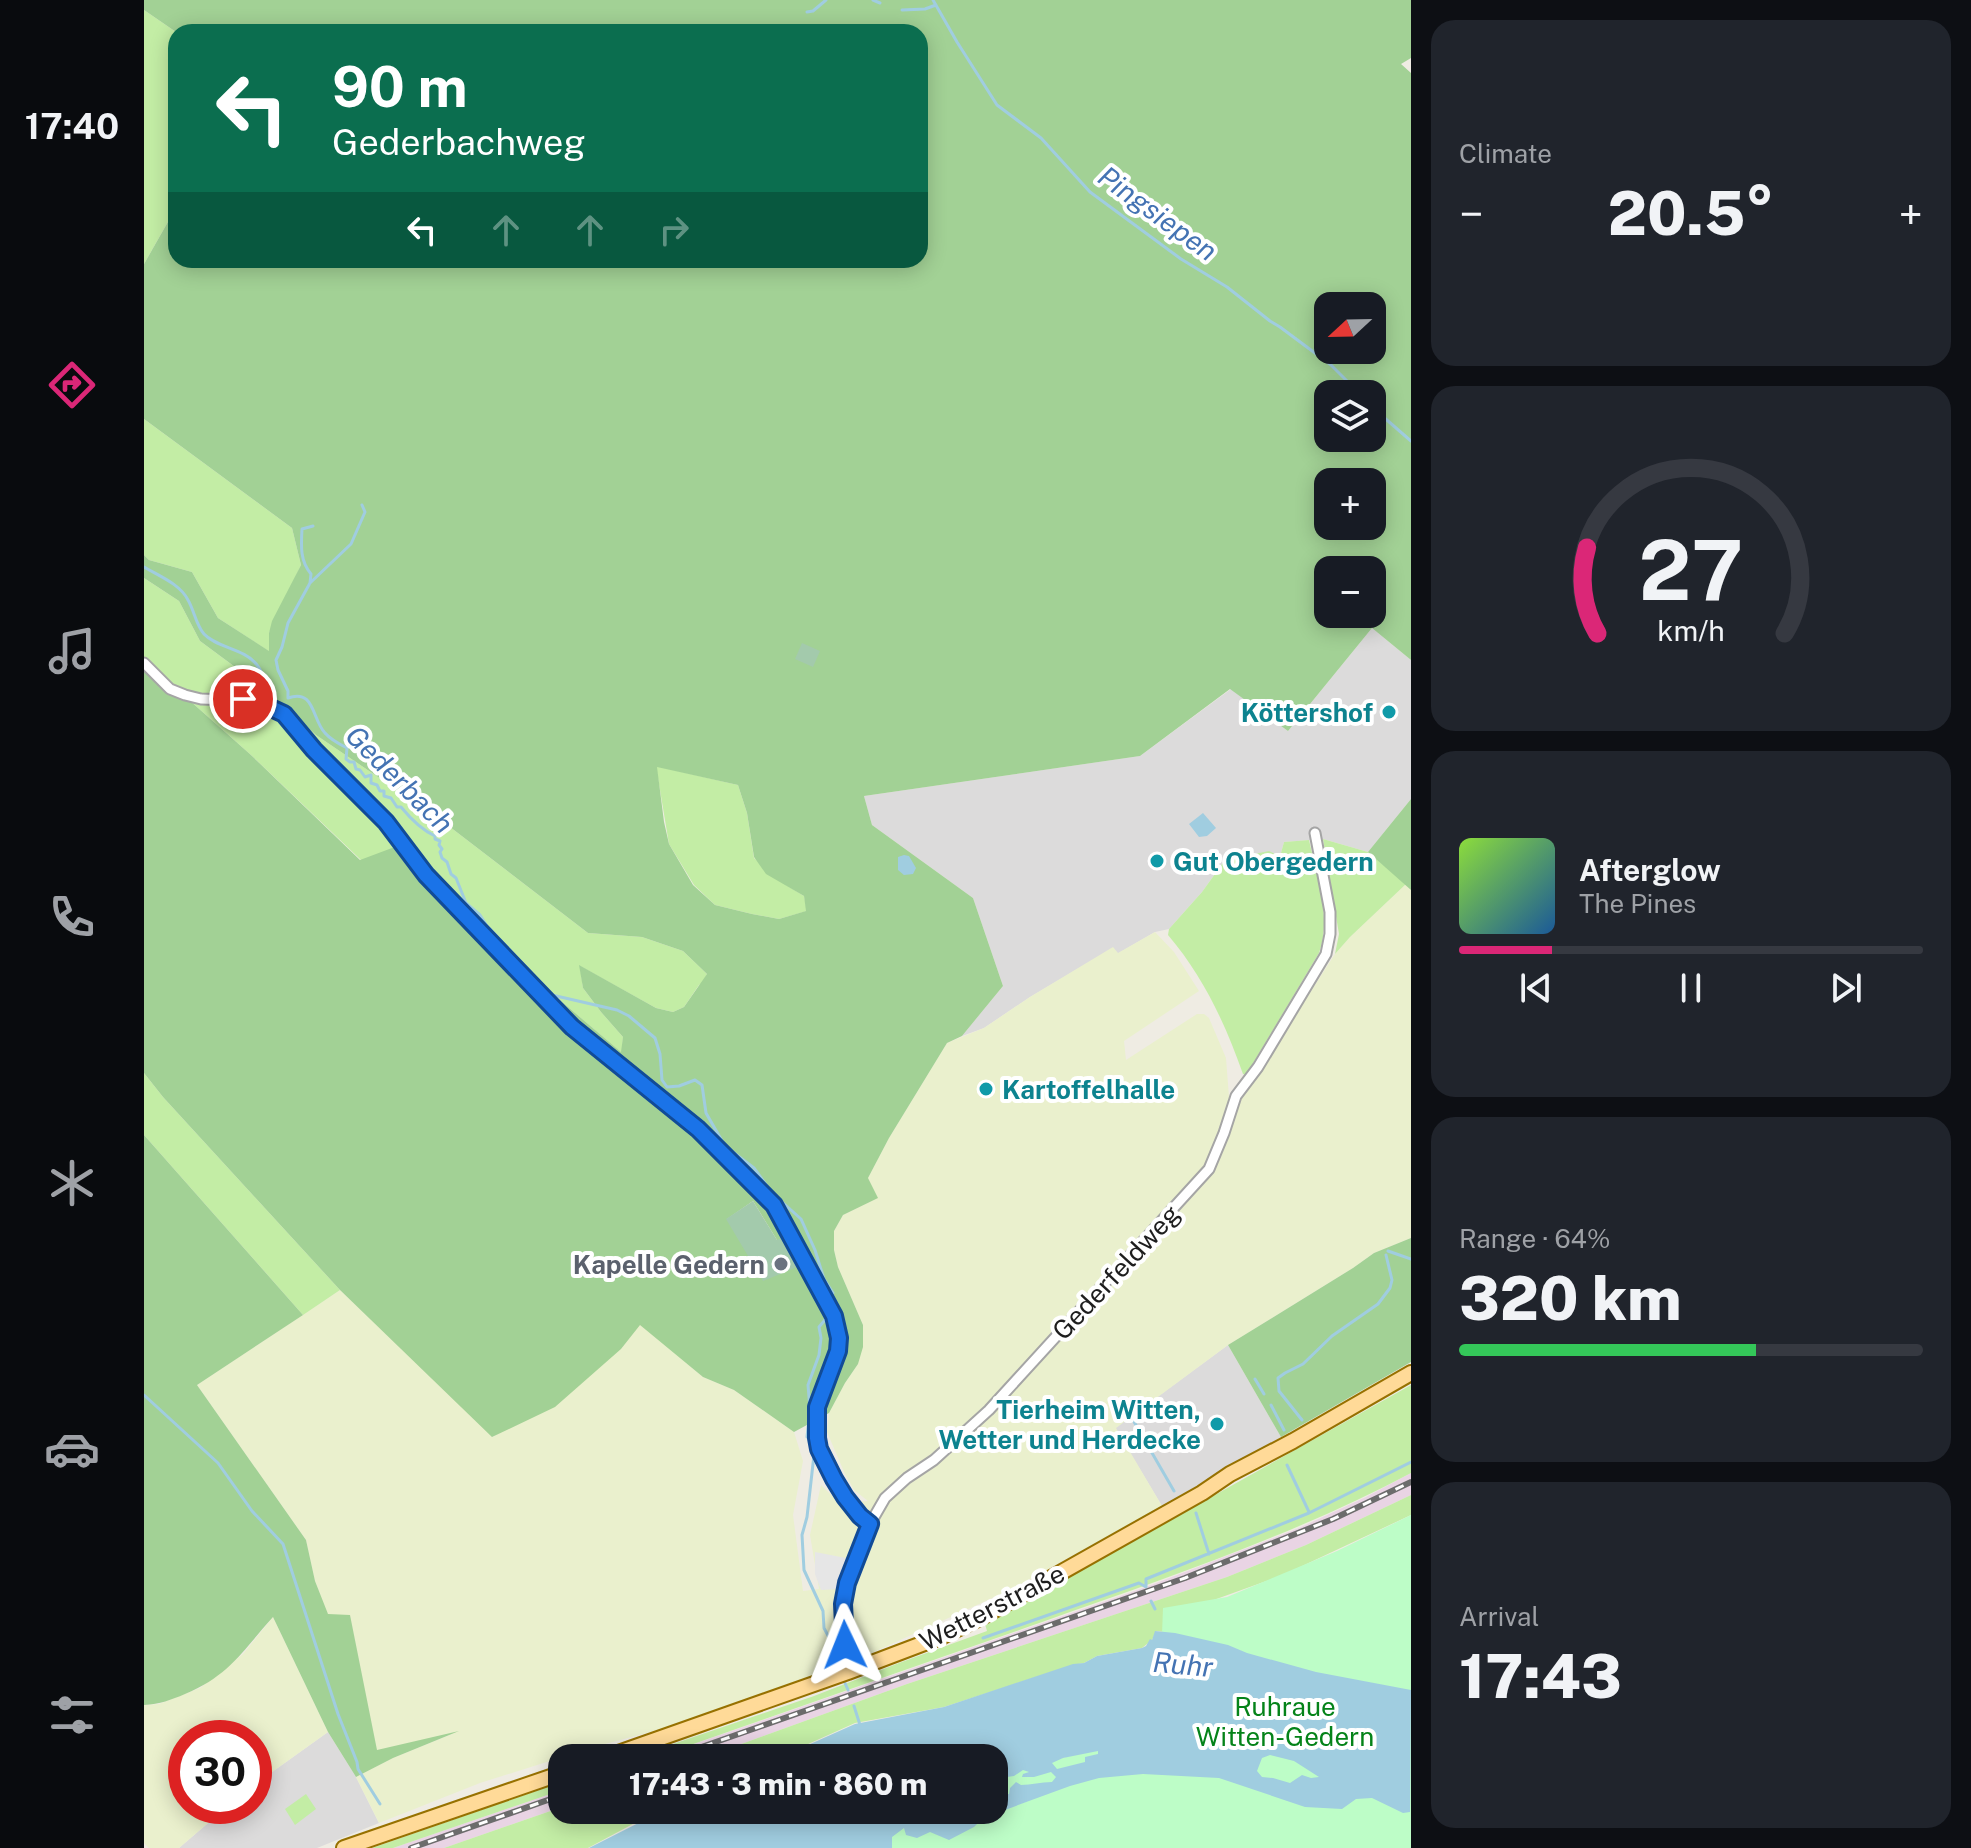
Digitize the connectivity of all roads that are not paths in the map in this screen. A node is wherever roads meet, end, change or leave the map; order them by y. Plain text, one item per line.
1 (144, 663) edge
2 (1315, 833) dead end
3 (1411, 1373) edge
4 (870, 1524) junction
5 (848, 1672) junction
6 (644, 1744) edge
7 (548, 1778) edge
8 (344, 1848) edge

1 - 4 street
2 - 4 street, Gederfeldweg
3 - 5 main road, Wetterstraße
4 - 5 street, Gederfeldweg
5 - 6 main road, Wetterstraße
7 - 8 main road

